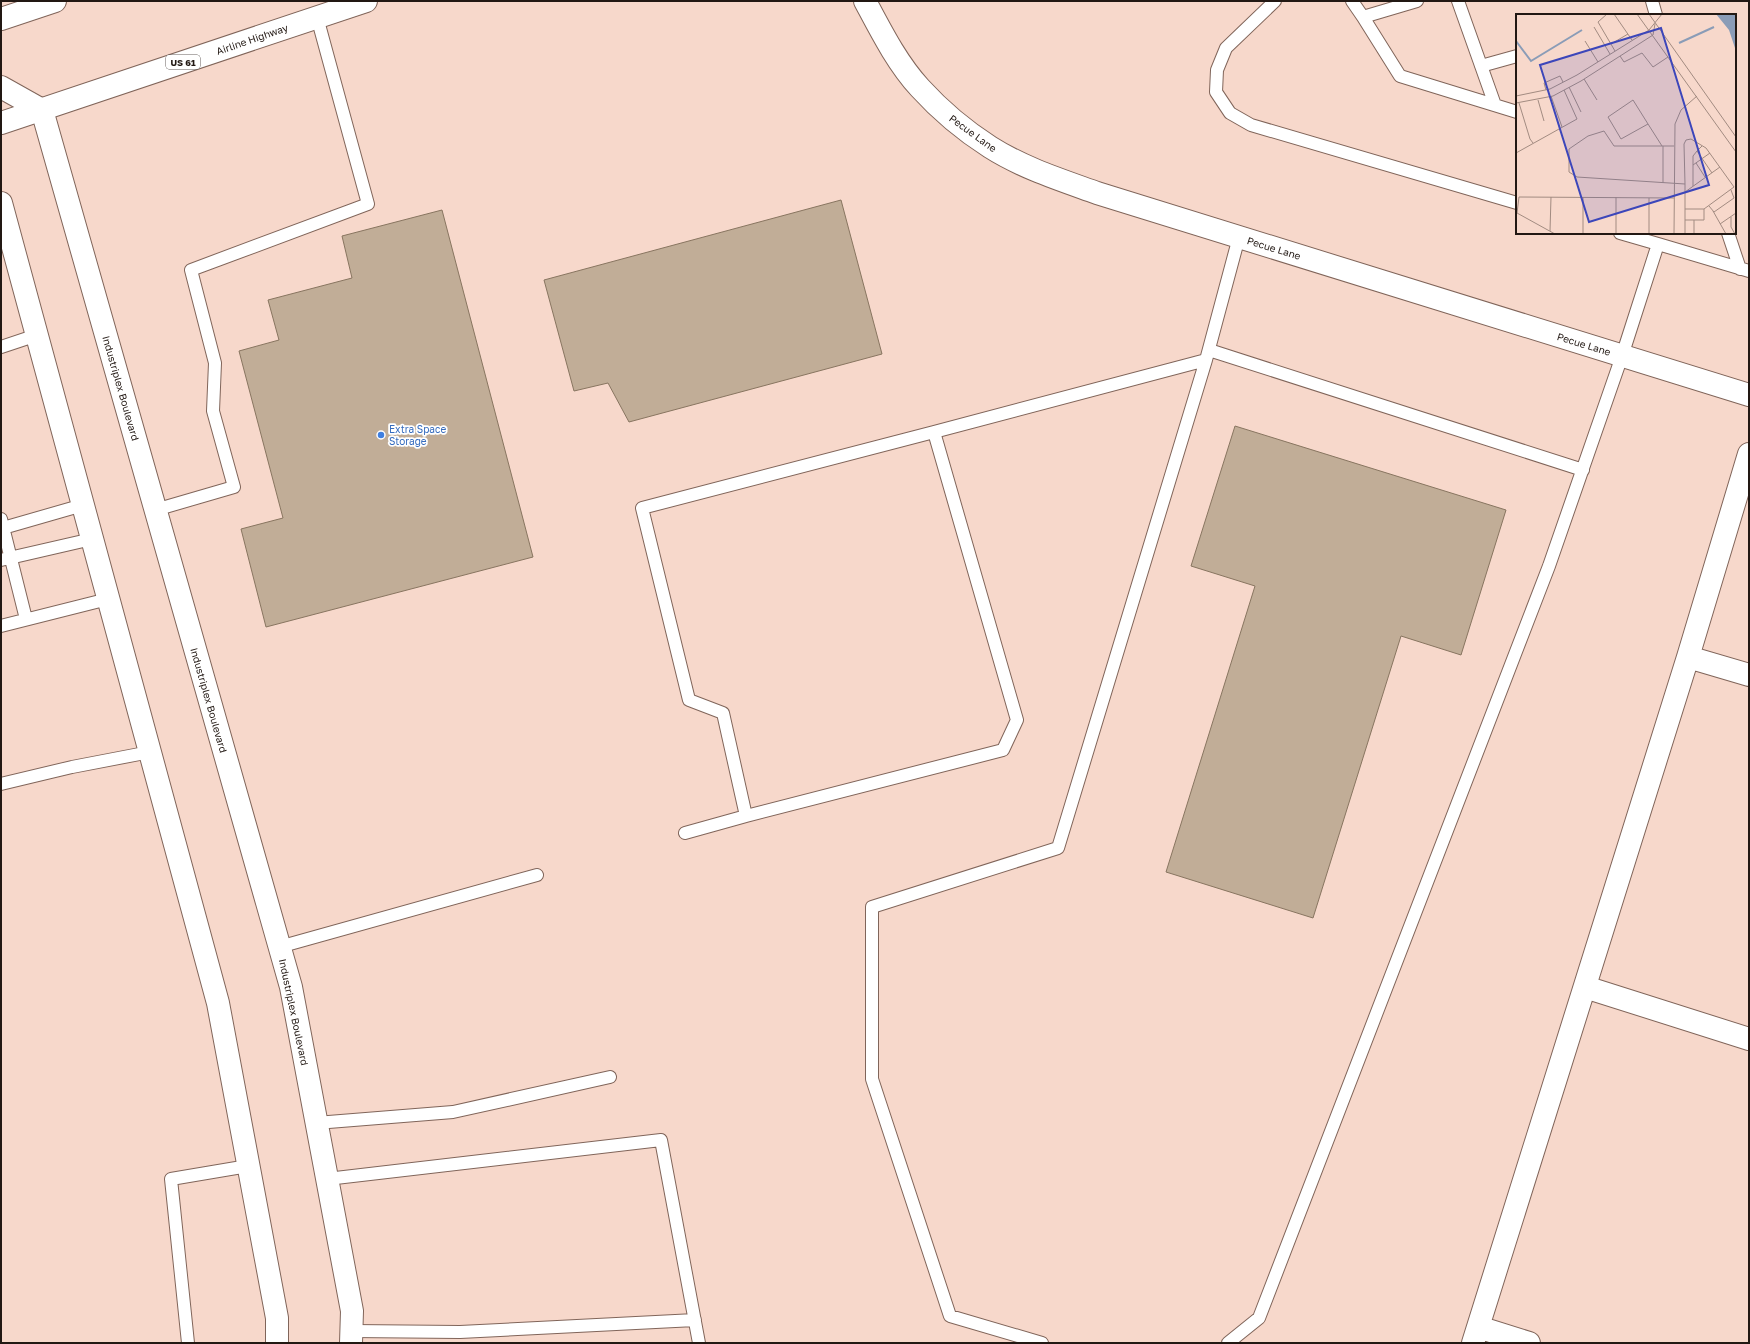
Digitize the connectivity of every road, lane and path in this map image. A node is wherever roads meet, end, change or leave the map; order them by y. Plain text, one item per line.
1 (55, 1) edge
2 (366, 1) edge
3 (865, 1) edge
4 (1275, 1) edge
5 (1352, 1) edge
6 (1417, 1) edge
7 (1458, 1) edge
8 (1652, 1) edge
9 (1656, 14) edge
10 (317, 17) junction
11 (1362, 17) junction
12 (1, 19) edge
13 (1516, 56) edge
14 (1481, 66) junction
15 (1, 87) edge
16 (1495, 105) junction
17 (42, 110) junction
18 (1516, 112) edge
19 (1, 124) edge
20 (1516, 203) edge
21 (1, 204) edge
22 (1623, 234) edge
23 (1728, 234) edge
24 (1239, 237) junction
25 (1658, 244) junction
26 (1745, 270) edge
27 (37, 335) junction
28 (1, 347) edge
29 (1207, 355) junction
30 (1622, 356) junction
31 (1749, 395) edge
32 (934, 432) junction
33 (1749, 454) edge
34 (1583, 470) junction
35 (83, 505) junction
36 (155, 510) junction
37 (2, 523) edge
38 (92, 539) junction
39 (6, 558) edge
40 (108, 599) junction
41 (26, 619) junction
42 (1, 626) edge
43 (1688, 657) junction
44 (1749, 676) edge
45 (150, 752) junction
46 (1, 784) edge
47 (746, 816) junction
48 (685, 833) dead end
49 (537, 875) dead end
50 (279, 947) junction
51 (1585, 986) junction
52 (1749, 1039) edge
53 (610, 1077) dead end
54 (316, 1123) junction
55 (248, 1166) junction
56 (327, 1179) junction
57 (695, 1320) junction
58 (1475, 1335) edge
59 (351, 1337) edge
60 (188, 1343) edge
61 (276, 1343) edge
62 (699, 1343) edge
63 (1042, 1343) edge
64 (1228, 1343) edge
65 (1529, 1343) edge

1 - 12 main road
2 - 10 main road, Airline Highway / US 61
3 - 24 main road, Pecue Lane
4 - 20 lane
5 - 11 lane
6 - 11 lane
7 - 14 lane
8 - 9 lane
10 - 17 main road, Airline Highway / US 61
10 - 36 lane
11 - 16 lane
13 - 14 lane
14 - 16 lane
15 - 17 main road
16 - 18 lane
17 - 19 main road, Airline Highway / US 61
17 - 36 main road, Industriplex Boulevard
21 - 27 main road
22 - 25 lane
23 - 26 lane
24 - 29 lane
24 - 30 main road, Pecue Lane
25 - 26 lane
25 - 30 lane
27 - 28 lane
27 - 35 main road
29 - 32 lane
29 - 34 lane
29 - 63 lane
30 - 31 main road, Pecue Lane
30 - 34 lane
32 - 47 lane
32 - 47 lane
33 - 43 main road
34 - 64 lane
35 - 37 lane
35 - 38 main road
36 - 50 main road, Industriplex Boulevard
37 - 39 lane
38 - 39 lane
38 - 40 main road
39 - 41 lane
40 - 41 lane
40 - 45 main road
41 - 42 lane
43 - 44 main road
43 - 51 main road
45 - 46 lane
45 - 55 main road
47 - 48 lane
49 - 50 lane
50 - 54 main road, Industriplex Boulevard
51 - 52 main road
51 - 58 main road
53 - 54 lane
54 - 56 main road, Industriplex Boulevard
55 - 60 lane
55 - 61 main road
56 - 57 lane
56 - 59 main road, Industriplex Boulevard
57 - 59 lane
57 - 62 lane
58 - 65 main road

